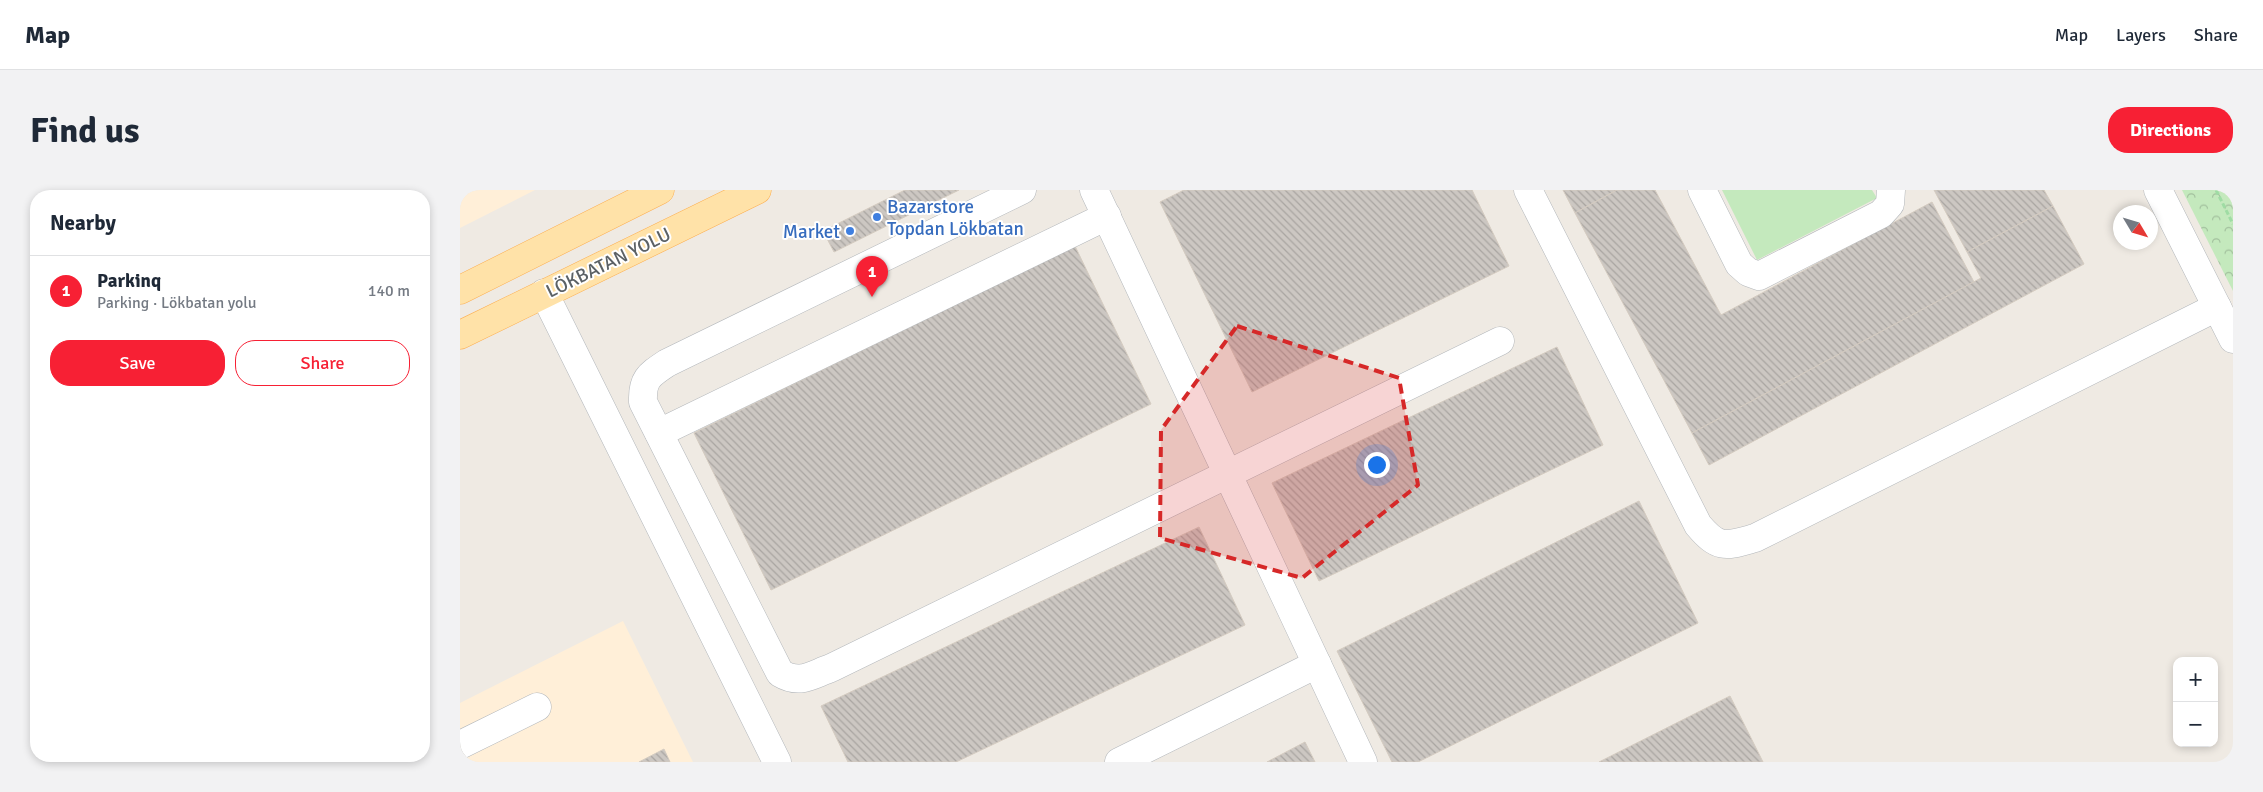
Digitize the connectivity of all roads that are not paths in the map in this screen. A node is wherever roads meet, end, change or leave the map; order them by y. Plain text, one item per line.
1 (660, 190) edge
2 (757, 190) edge
3 (1022, 190) edge
4 (1094, 190) edge
5 (1528, 190) edge
6 (1702, 190) edge
7 (1891, 190) edge
8 (2158, 190) edge
9 (1107, 216) junction
10 (460, 290) edge
11 (544, 293) junction
12 (2217, 307) junction
13 (460, 335) edge
14 (2233, 339) edge
15 (1500, 341) dead end
16 (659, 433) junction
17 (1228, 473) junction
18 (1317, 664) junction
19 (537, 708) dead end
20 (460, 745) edge
21 (777, 762) edge
22 (1119, 762) edge
23 (1363, 762) edge

1 - 10 main road
2 - 11 main road, LÖKBATAN YOLU
3 - 16 street
4 - 9 street
5 - 12 street
6 - 7 street
8 - 12 street
9 - 16 street
9 - 17 street
11 - 13 main road, LÖKBATAN YOLU
11 - 21 street
12 - 14 street
15 - 17 street
16 - 17 street
17 - 18 street
18 - 22 street
18 - 23 street
19 - 20 street

